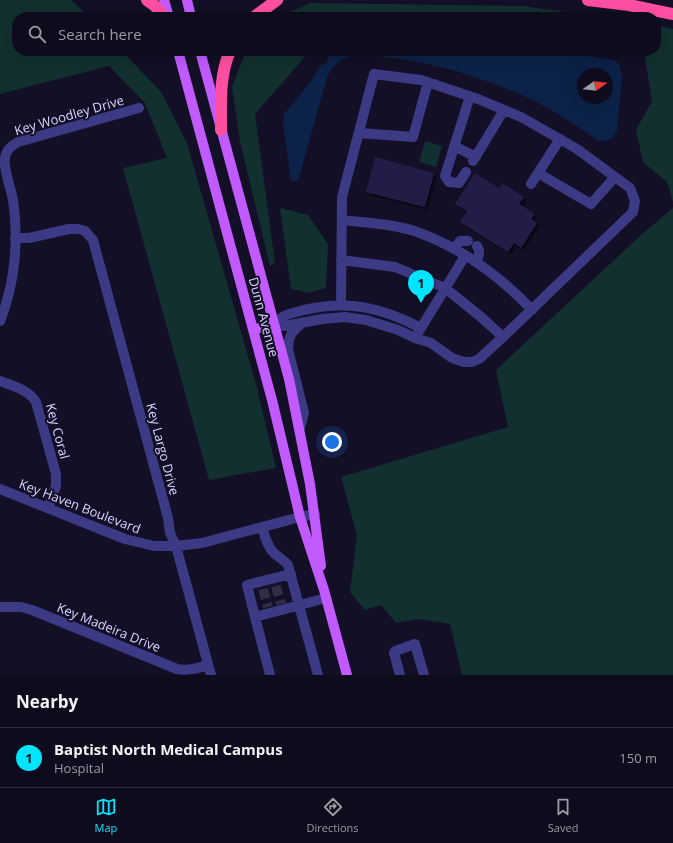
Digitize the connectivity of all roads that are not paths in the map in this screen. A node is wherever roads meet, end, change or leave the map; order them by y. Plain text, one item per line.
1 (148, 0) edge
2 (164, 0) edge
3 (187, 0) edge
4 (277, 0) edge
5 (588, 0) edge
6 (643, 0) edge
7 (673, 8) edge
8 (160, 12) edge
9 (168, 12) edge
10 (190, 12) edge
11 (261, 12) edge
12 (673, 14) edge
13 (179, 56) edge
14 (201, 56) edge
15 (228, 56) edge
16 (428, 82) junction
17 (470, 96) junction
18 (139, 108) dead end
19 (504, 110) junction
20 (221, 130) junction
21 (359, 133) junction
22 (560, 139) junction
23 (454, 146) junction
24 (466, 172) dead end
25 (538, 173) junction
26 (614, 178) junction
27 (531, 184) dead end
28 (342, 220) junction
29 (15, 238) junction
30 (454, 249) junction
31 (465, 256) junction
32 (342, 260) junction
33 (476, 262) junction
34 (445, 288) junction
35 (341, 305) junction
36 (532, 310) junction
37 (0, 321) edge
38 (304, 322) junction
39 (274, 324) junction
40 (421, 328) junction
41 (253, 330) junction
42 (415, 338) junction
43 (503, 338) junction
44 (0, 381) edge
45 (300, 428) junction
46 (0, 489) edge
47 (48, 508) junction
48 (315, 514) junction
49 (300, 517) junction
50 (262, 527) junction
51 (176, 546) junction
52 (291, 574) junction
53 (325, 594) junction
54 (299, 605) junction
55 (0, 607) edge
56 (255, 616) junction
57 (208, 664) junction
58 (316, 674) edge
59 (210, 675) edge
60 (270, 675) edge
61 (347, 675) edge
62 (400, 675) edge
63 (424, 675) edge

1 - 8 highway
2 - 9 main road
3 - 10 main road
4 - 11 highway
5 - 12 highway
6 - 7 highway
13 - 41 main road, Dunn Avenue
14 - 20 main road, Dunn Avenue
15 - 20 highway
16 - 17 street
16 - 21 street
16 - 21 street
17 - 19 street
17 - 23 street
18 - 29 street, Key Woodley Drive
19 - 22 street
19 - 23 street
20 - 39 main road, Dunn Avenue
21 - 28 street
22 - 25 street
22 - 26 street
23 - 24 street
25 - 26 street
25 - 27 street
26 - 36 street
28 - 30 street
28 - 32 street
29 - 37 street
29 - 51 street, Key Largo Drive
30 - 31 street
30 - 33 street
31 - 33 street
31 - 34 street
32 - 34 street
32 - 35 street
33 - 36 street
34 - 40 street
34 - 43 street
35 - 39 street
35 - 40 street
36 - 43 street
38 - 39 street
38 - 42 street
38 - 45 street
39 - 41 main road
39 - 45 main road, Dunn Avenue
40 - 42 street
41 - 49 main road, Dunn Avenue
42 - 43 street
44 - 47 street, Key Coral
45 - 48 main road, Dunn Avenue
46 - 47 street, Key Haven Boulevard
47 - 51 street, Key Haven Boulevard
48 - 49 street, Key Haven Boulevard
48 - 53 main road, Dunn Avenue
49 - 50 street, Key Haven Boulevard
49 - 53 main road, Dunn Avenue
50 - 51 street, Key Haven Boulevard
50 - 52 street
51 - 57 street, Key Largo Drive
52 - 54 street
52 - 56 street
53 - 54 street
53 - 61 main road, Dunn Avenue
54 - 56 street
54 - 58 street
55 - 57 street, Key Madeira Drive
56 - 60 street
57 - 59 street, Key Largo Drive
62 - 63 street

